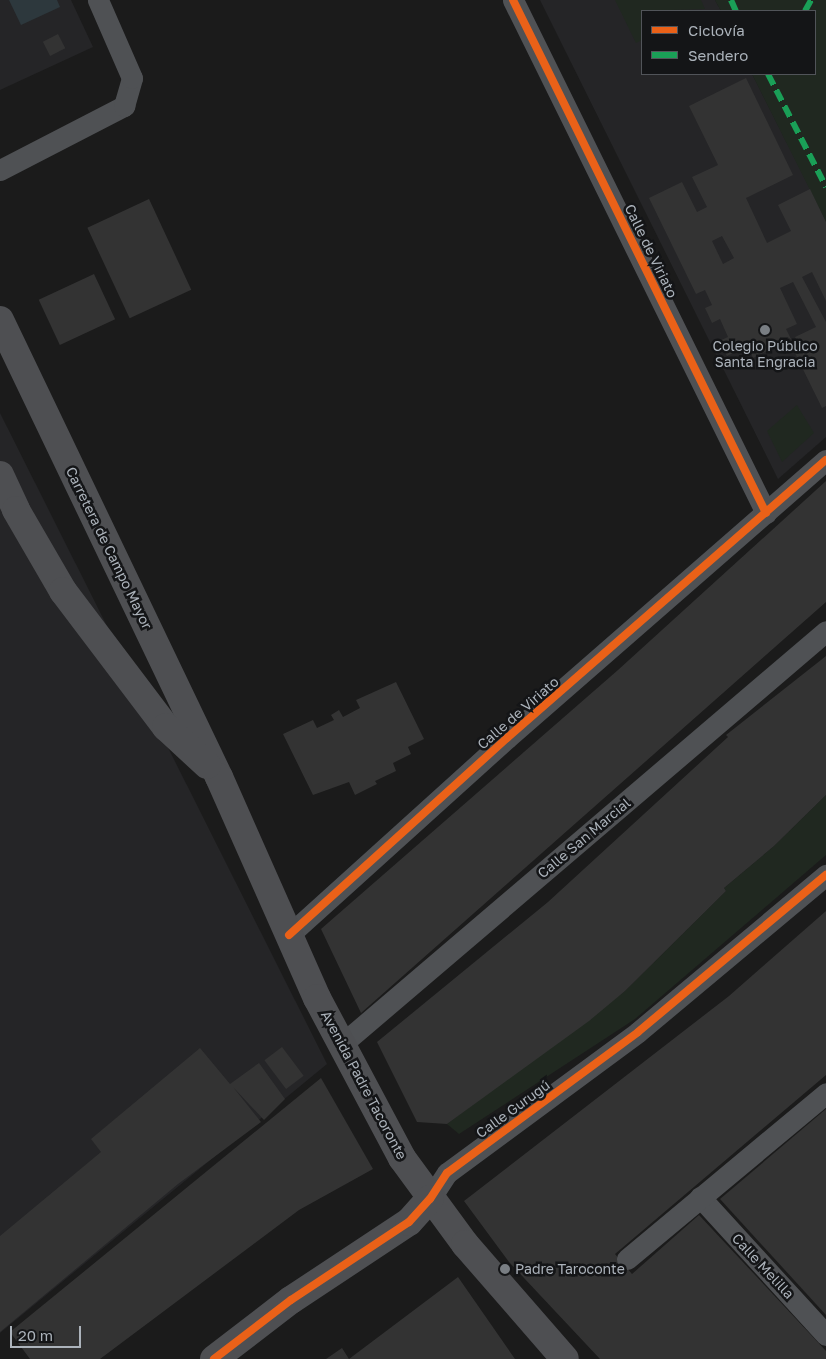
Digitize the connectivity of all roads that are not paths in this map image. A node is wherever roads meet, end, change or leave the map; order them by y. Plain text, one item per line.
1 (98, 0) edge
2 (513, 0) edge
3 (0, 170) edge
4 (0, 320) edge
5 (826, 460) edge
6 (0, 474) edge
7 (766, 513) junction
8 (826, 631) edge
9 (218, 776) junction
10 (826, 875) edge
11 (289, 935) junction
12 (342, 1044) junction
13 (826, 1093) edge
14 (700, 1197) junction
15 (430, 1199) junction
16 (627, 1259) dead end
17 (826, 1335) edge
18 (214, 1359) edge
19 (565, 1359) edge

1 - 3 street
2 - 7 street, Calle de Viriato
4 - 9 main road, Carretera de Campo Mayor
5 - 7 street, Calle de Viriato
6 - 9 main road
7 - 11 street, Calle de Viriato
8 - 12 street, Calle San Marcial
9 - 11 main road, Avenida Padre Tacoronte
10 - 15 street, Calle Gurugú
11 - 12 main road, Avenida Padre Tacoronte
12 - 15 main road, Avenida Padre Tacoronte
13 - 14 street
14 - 16 street
14 - 17 street, Calle Melilla
15 - 18 main road, Calle Gurugú
15 - 19 main road, Avenida Padre Tacoronte

